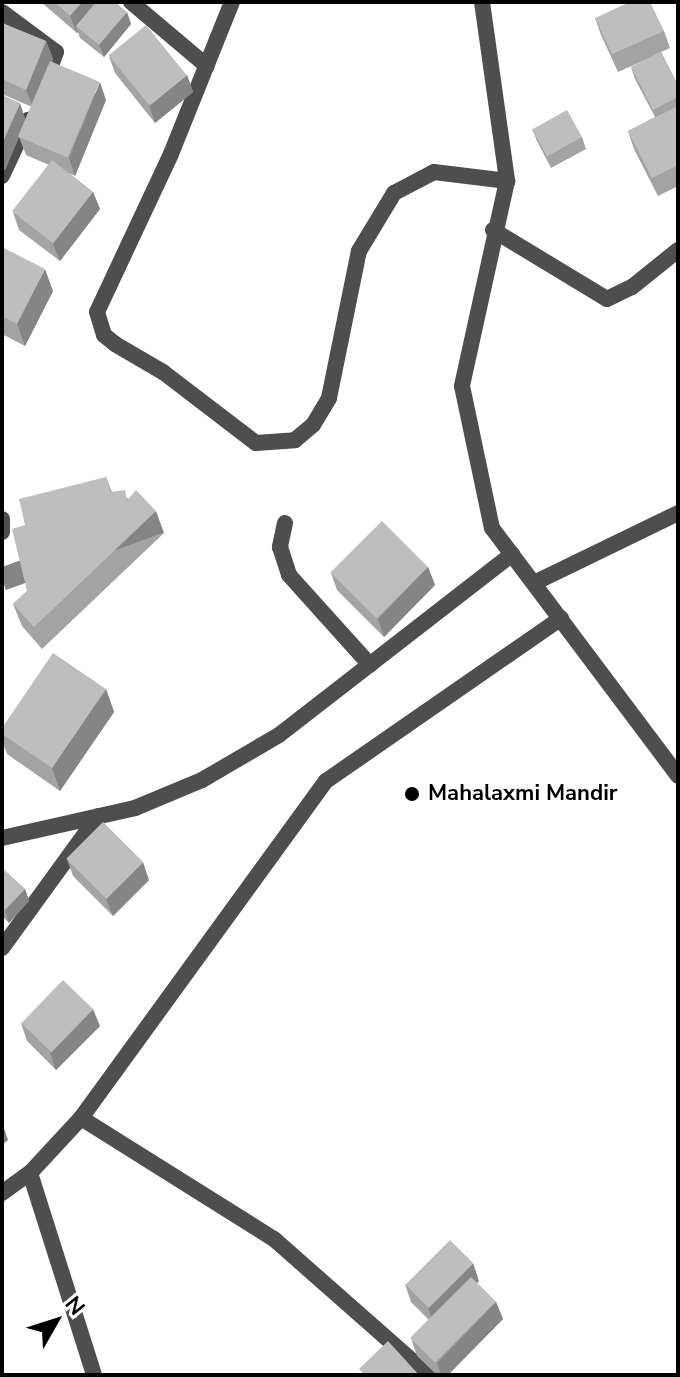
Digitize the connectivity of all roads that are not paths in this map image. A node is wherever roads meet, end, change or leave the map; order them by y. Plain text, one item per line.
1 (131, 2) edge
2 (232, 2) edge
3 (482, 2) edge
4 (2, 12) edge
5 (207, 66) junction
6 (2, 176) edge
7 (507, 181) junction
8 (493, 230) junction
9 (678, 250) edge
10 (678, 513) edge
11 (2, 519) edge
12 (285, 523) dead end
13 (2, 532) edge
14 (512, 554) junction
15 (534, 583) junction
16 (561, 618) junction
17 (370, 665) junction
18 (678, 776) edge
19 (98, 816) junction
20 (2, 838) edge
21 (2, 948) edge
22 (81, 1118) junction
23 (30, 1173) junction
24 (2, 1193) edge
25 (94, 1375) edge
26 (428, 1375) edge

1 - 5 street
2 - 5 street
3 - 7 street
4 - 6 street
5 - 7 street
7 - 8 street
8 - 9 street
8 - 14 street
10 - 15 street
11 - 13 street
12 - 17 street
14 - 15 street
14 - 17 street
15 - 16 street
16 - 18 street
16 - 22 street
17 - 19 street
19 - 20 street
19 - 21 street
22 - 23 street
22 - 26 street
23 - 24 street
23 - 25 street

